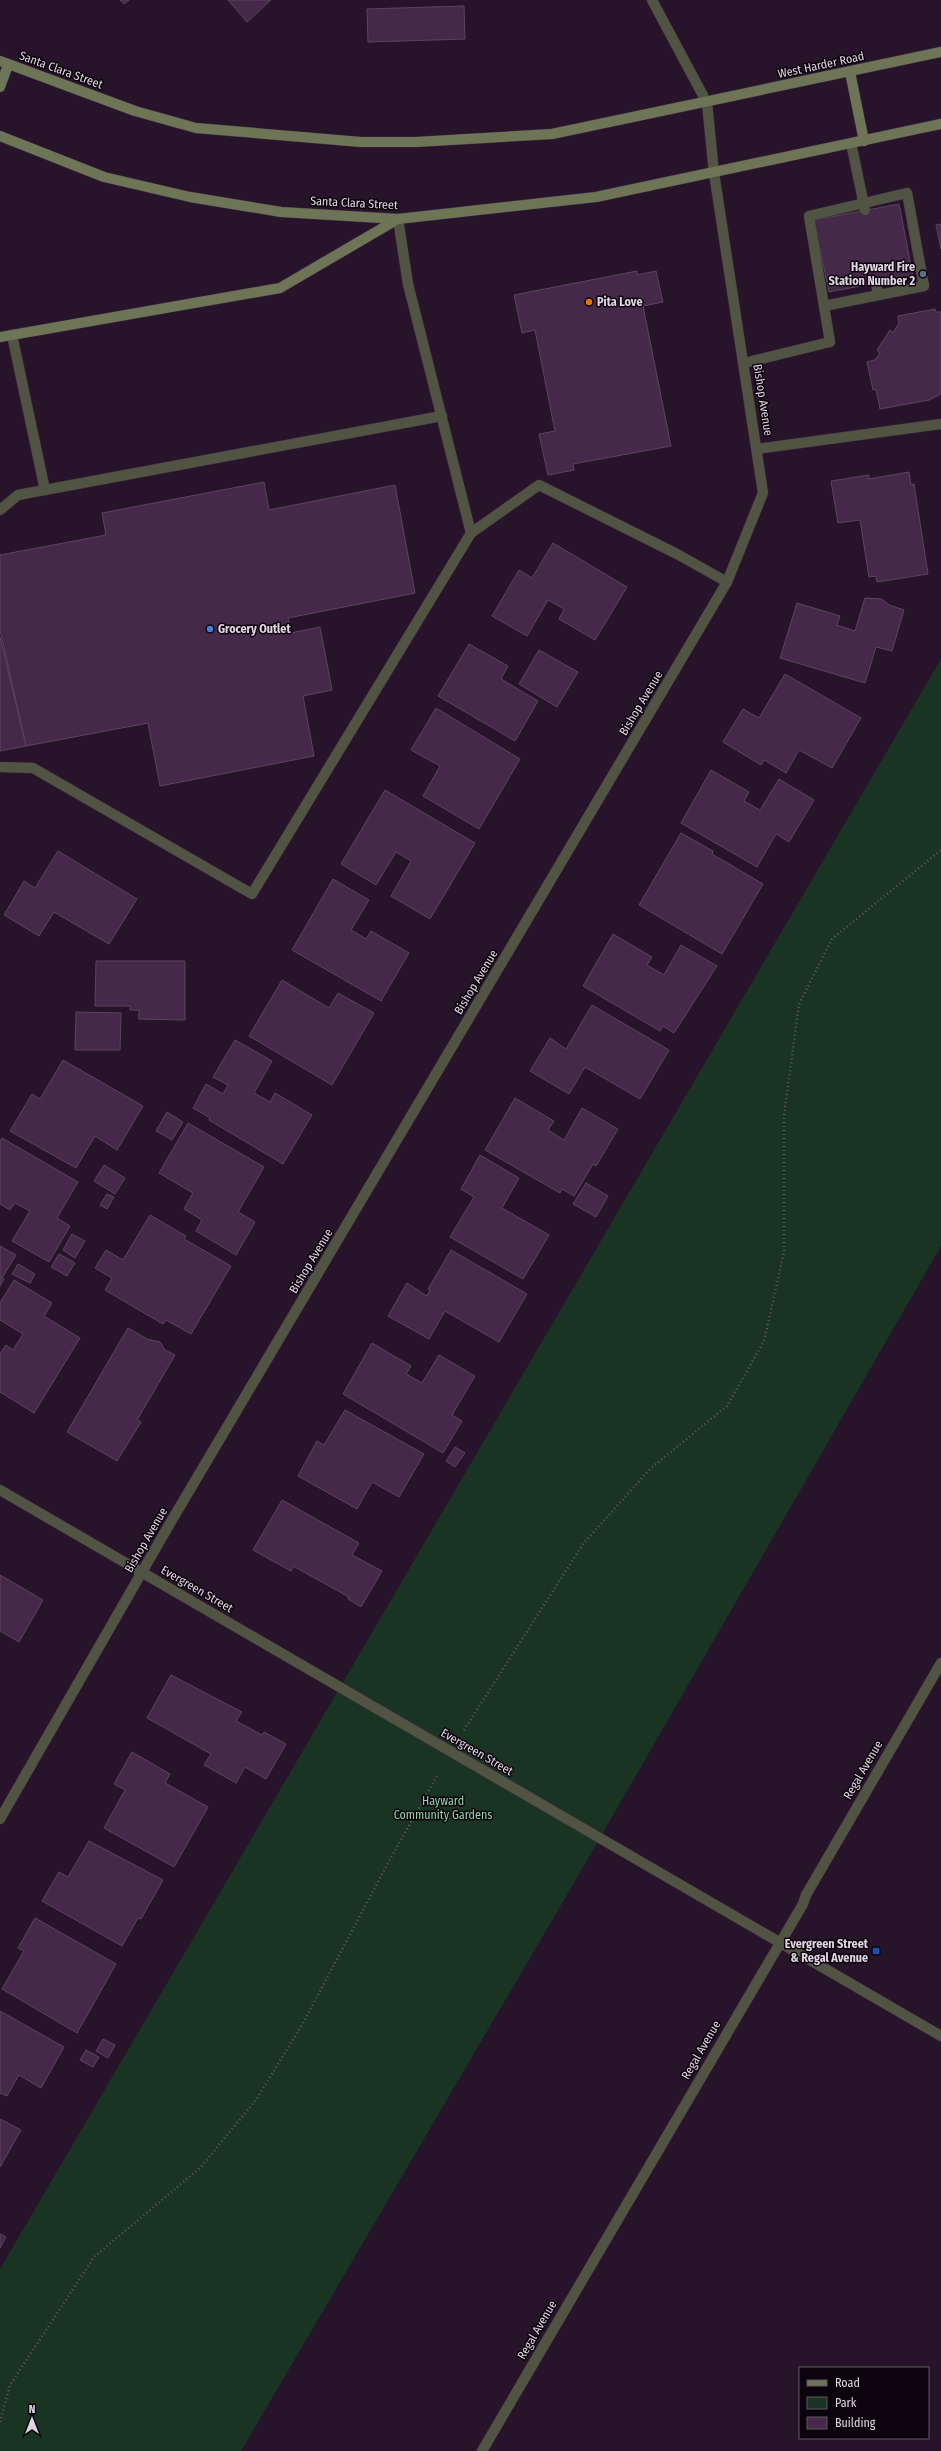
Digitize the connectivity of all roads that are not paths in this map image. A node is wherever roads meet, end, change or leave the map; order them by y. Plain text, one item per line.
1 (652, 0) edge
2 (941, 52) edge
3 (4, 63) edge
4 (850, 72) junction
5 (0, 87) edge
6 (707, 103) junction
7 (941, 124) edge
8 (0, 136) edge
9 (864, 141) junction
10 (851, 143) junction
11 (714, 173) junction
12 (864, 206) junction
13 (398, 219) junction
14 (876, 283) dead end
15 (878, 295) junction
16 (824, 306) junction
17 (12, 335) junction
18 (0, 337) edge
19 (744, 363) junction
20 (442, 416) junction
21 (941, 424) edge
22 (757, 449) junction
23 (45, 490) junction
24 (0, 510) edge
25 (471, 533) junction
26 (727, 582) junction
27 (0, 767) edge
28 (0, 1490) edge
29 (142, 1572) junction
30 (941, 1663) edge
31 (0, 1819) edge
32 (779, 1942) junction
33 (941, 2036) edge
34 (482, 2451) edge

1 - 6 street
2 - 4 main road, West Harder Road
3 - 5 main road
3 - 6 main road, Santa Clara Street
4 - 6 main road, West Harder Road
4 - 9 main road
6 - 11 street, Bishop Avenue
7 - 9 main road
8 - 13 main road, Santa Clara Street
9 - 10 main road
10 - 11 main road
10 - 12 street
11 - 13 main road, Santa Clara Street
11 - 19 street, Bishop Avenue
12 - 15 street
12 - 16 street
13 - 17 main road
13 - 20 street
14 - 15 street
15 - 16 street
16 - 19 street
17 - 18 main road
17 - 23 street
19 - 22 street, Bishop Avenue
20 - 23 street
20 - 25 street
21 - 22 street
22 - 26 street, Bishop Avenue
23 - 24 street
25 - 26 street
25 - 27 street
26 - 29 street, Bishop Avenue
28 - 29 street, Evergreen Street
29 - 31 street, Bishop Avenue
29 - 32 street, Evergreen Street
30 - 32 street, Regal Avenue
32 - 33 street, Evergreen Street
32 - 34 street, Regal Avenue

